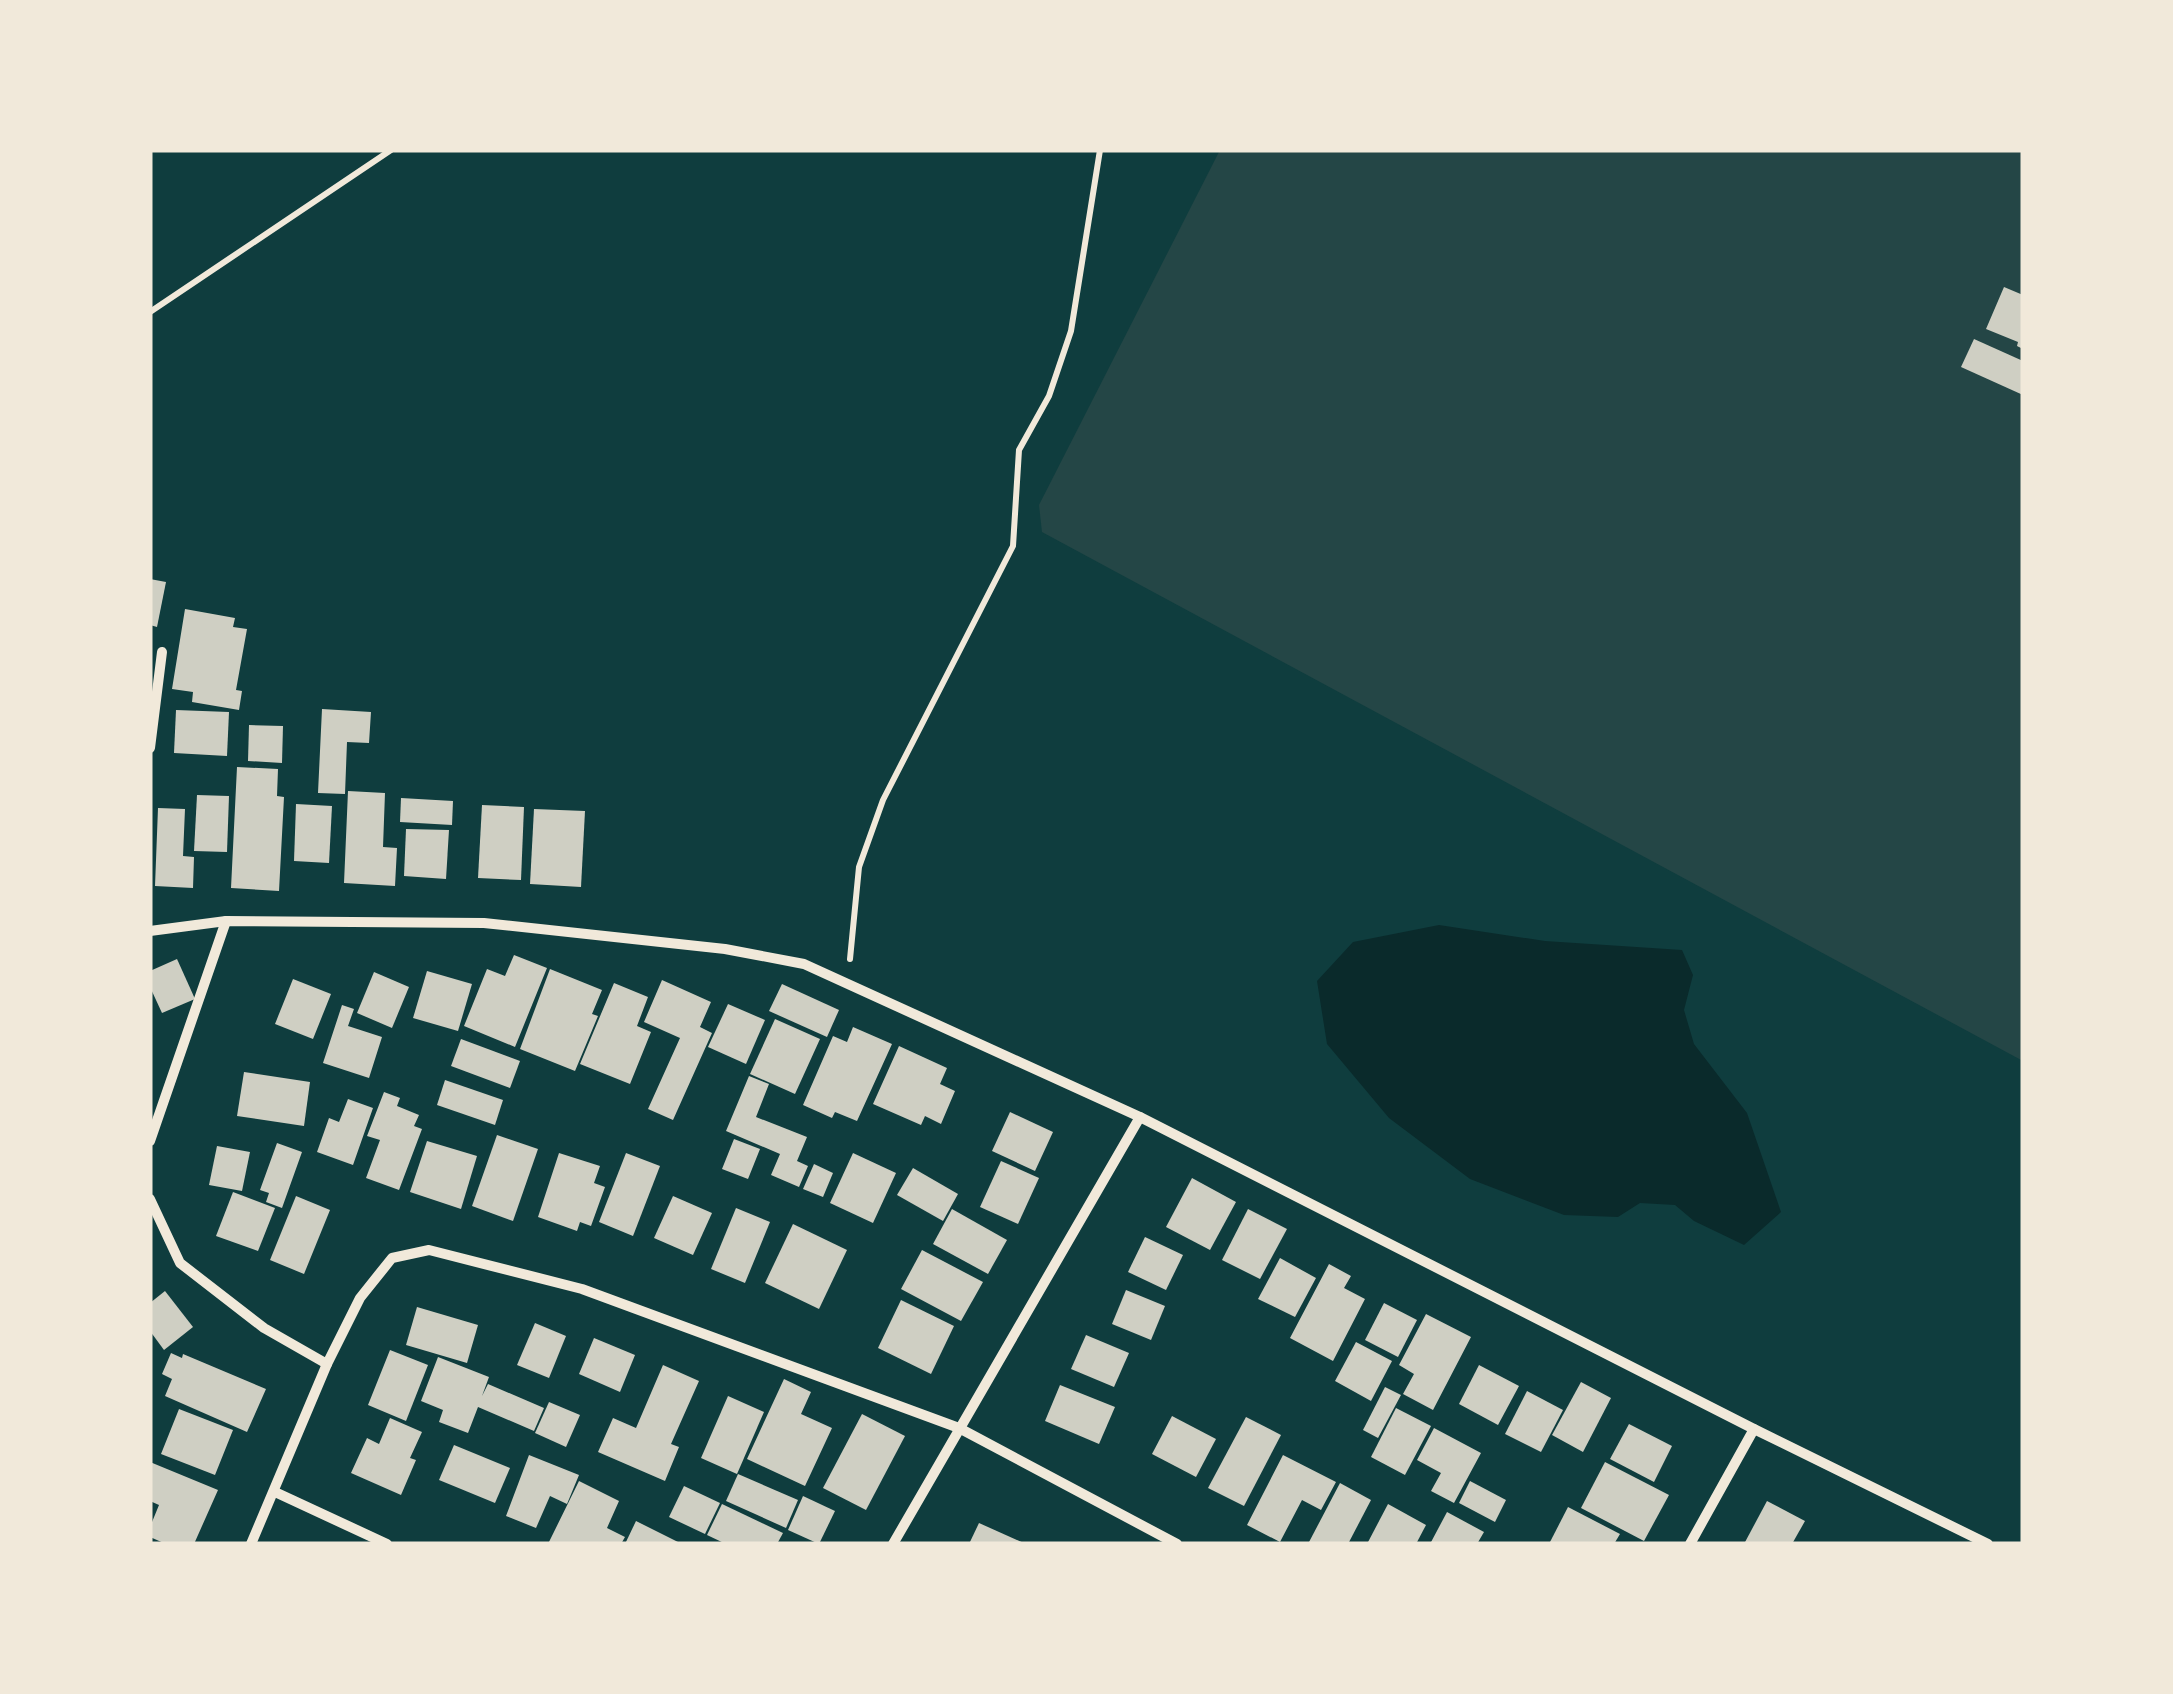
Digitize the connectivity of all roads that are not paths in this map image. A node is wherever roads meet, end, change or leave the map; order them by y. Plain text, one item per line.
1 (162, 652) dead end
2 (150, 748) edge
3 (226, 921) junction
4 (150, 931) edge
5 (1140, 1117) junction
6 (150, 1141) edge
7 (150, 1199) edge
8 (327, 1364) junction
9 (959, 1428) junction
10 (1754, 1429) junction
11 (275, 1492) junction
12 (251, 1544) edge
13 (387, 1544) edge
14 (893, 1544) edge
15 (1178, 1544) edge
16 (1690, 1544) edge
17 (1988, 1544) edge

1 - 2 street
3 - 4 street
3 - 5 street
3 - 6 street
5 - 9 street
5 - 10 street
7 - 8 street
8 - 9 street
8 - 11 street
9 - 14 street
9 - 15 street
10 - 16 street
10 - 17 street
11 - 12 street
11 - 13 street

